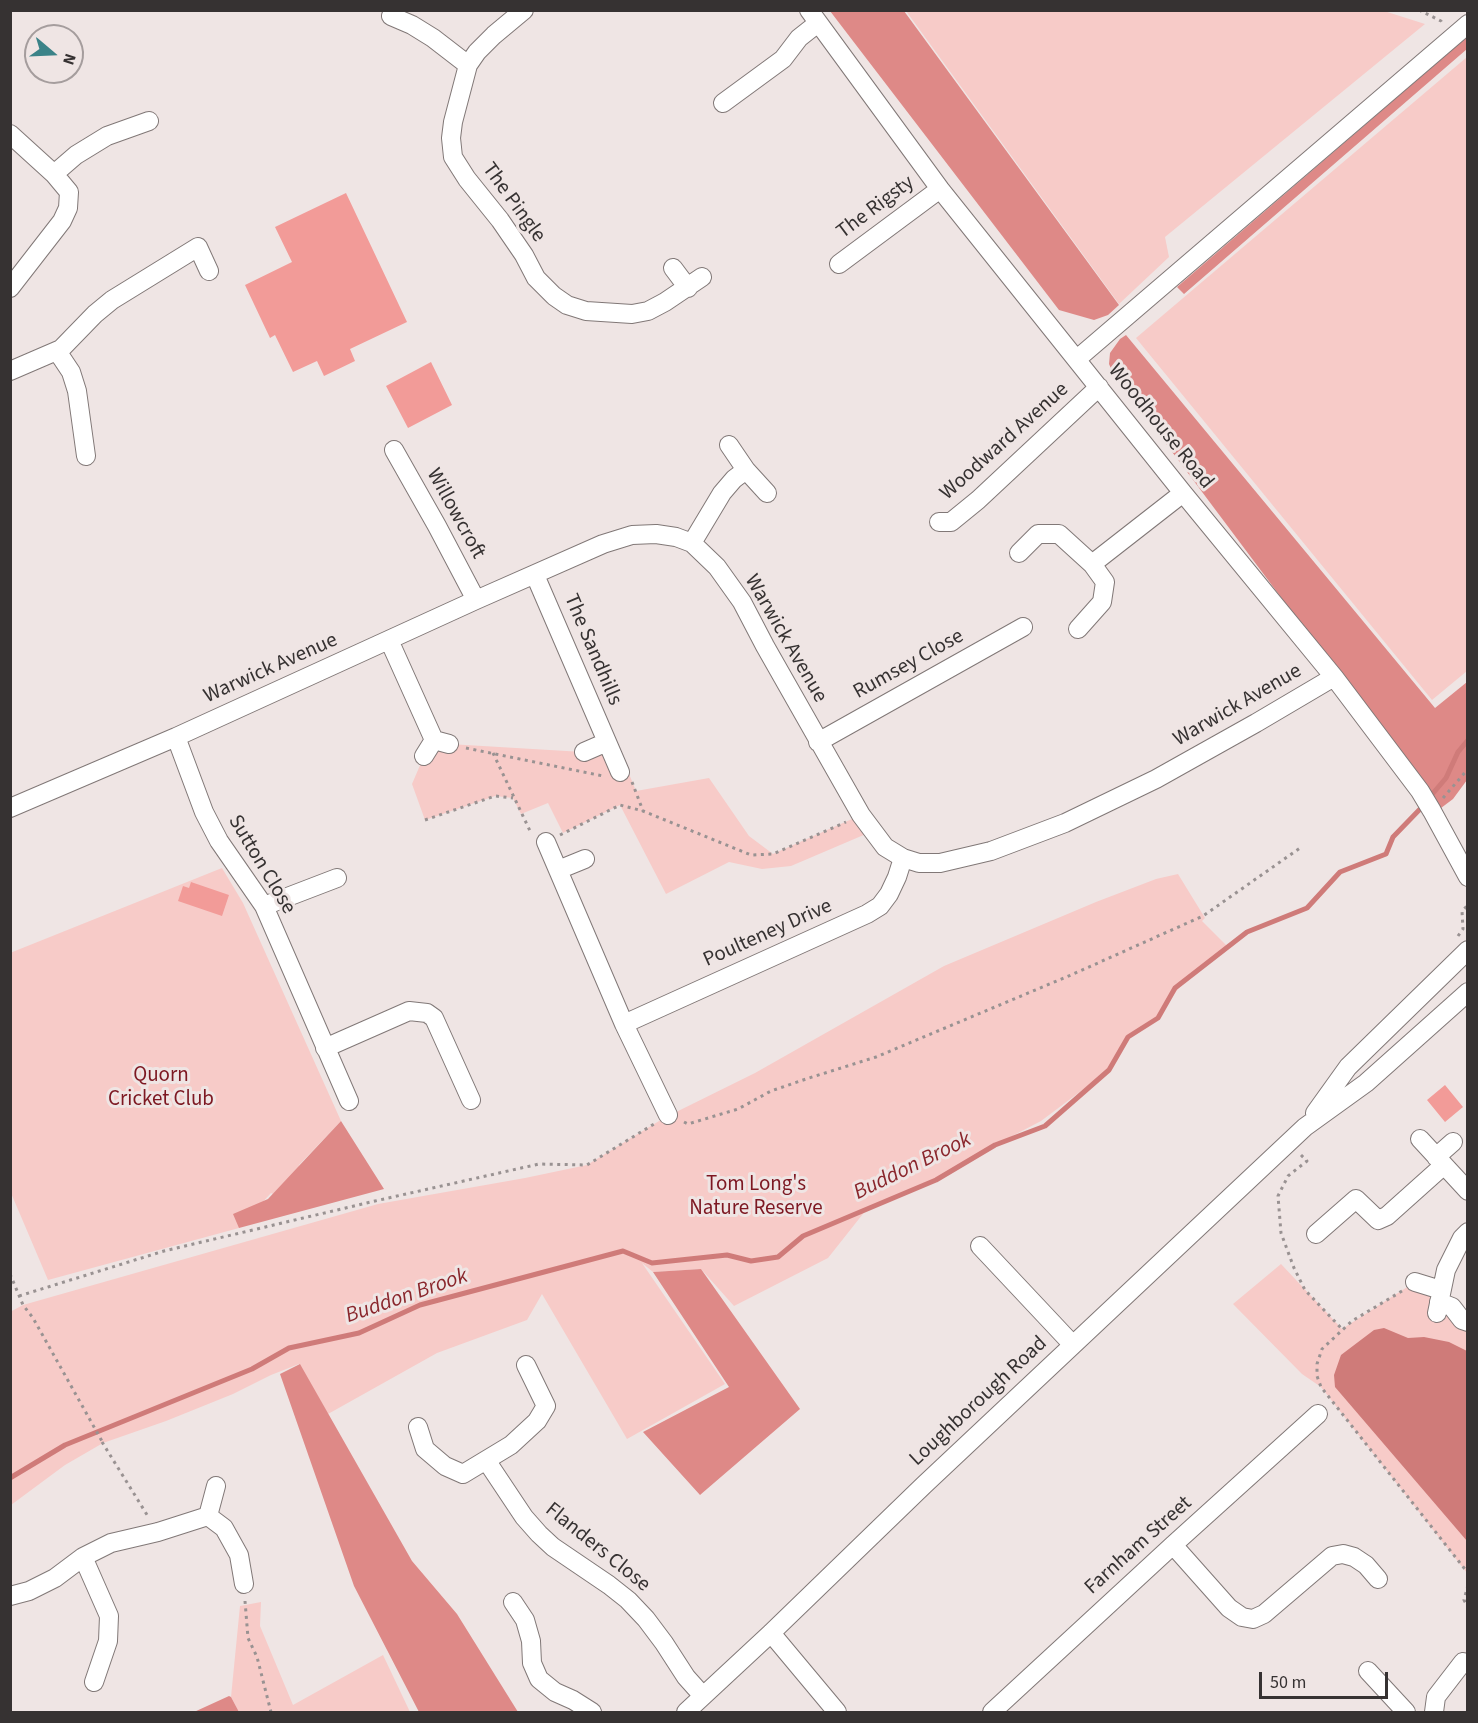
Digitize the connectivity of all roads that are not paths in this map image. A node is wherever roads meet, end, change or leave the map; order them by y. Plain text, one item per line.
1 (524, 10) edge
2 (391, 16) dead end
3 (813, 17) edge
4 (1467, 24) edge
5 (468, 65) junction
6 (723, 103) dead end
7 (148, 121) dead end
8 (10, 134) edge
9 (54, 174) junction
10 (940, 189) junction
11 (839, 264) dead end
12 (672, 268) dead end
13 (208, 271) dead end
14 (10, 288) edge
15 (57, 351) junction
16 (1077, 359) junction
17 (10, 371) edge
18 (1099, 387) junction
19 (729, 444) dead end
20 (394, 450) dead end
21 (86, 456) dead end
22 (747, 470) junction
23 (767, 493) dead end
24 (1183, 493) junction
25 (939, 522) dead end
26 (692, 543) junction
27 (1019, 553) dead end
28 (1092, 564) junction
29 (535, 575) junction
30 (476, 600) junction
31 (1023, 627) dead end
32 (1078, 629) dead end
33 (389, 640) junction
34 (1334, 677) junction
35 (176, 737) junction
36 (607, 742) junction
37 (818, 742) junction
38 (584, 752) dead end
39 (424, 756) dead end
40 (620, 772) road end
41 (11, 801) edge
42 (546, 842) road end
43 (903, 858) junction
44 (585, 859) dead end
45 (558, 870) junction
46 (1467, 877) edge
47 (337, 878) dead end
48 (264, 906) junction
49 (1467, 950) edge
50 (1467, 992) edge
51 (624, 1024) junction
52 (325, 1048) junction
53 (471, 1100) dead end
54 (349, 1101) dead end
55 (668, 1115) dead end
56 (1305, 1127) junction
57 (1420, 1139) dead end
58 (1453, 1142) dead end
59 (1440, 1161) junction
60 (1467, 1191) edge
61 (1467, 1232) edge
62 (1316, 1234) dead end
63 (980, 1246) dead end
64 (1416, 1282) road end
65 (1439, 1302) junction
66 (1467, 1322) edge
67 (1072, 1345) junction
68 (526, 1365) dead end
69 (1318, 1414) dead end
70 (418, 1427) dead end
71 (486, 1460) junction
72 (216, 1486) dead end
73 (208, 1516) junction
74 (1173, 1545) junction
75 (83, 1557) junction
76 (1378, 1579) dead end
77 (244, 1584) road end
78 (10, 1596) edge
79 (509, 1600) dead end
80 (771, 1634) junction
81 (1463, 1662) dead end
82 (1368, 1671) dead end
83 (94, 1682) dead end
84 (704, 1696) junction
85 (592, 1713) edge
86 (686, 1713) edge
87 (837, 1713) edge
88 (992, 1713) edge
89 (1406, 1713) edge
90 (1434, 1713) edge

1 - 5 street, The Pingle
2 - 5 street
3 - 6 street
3 - 10 street, Woodhouse Road
4 - 16 street
5 - 12 street, The Pingle
7 - 9 street
8 - 9 street
9 - 14 street
10 - 11 street, The Rigsty
10 - 16 street, Woodhouse Road
13 - 15 street
15 - 17 street
15 - 21 street
16 - 18 street, Woodhouse Road
18 - 24 street, Woodhouse Road
18 - 25 street, Woodward Avenue
19 - 22 street
20 - 30 street, Willowcroft
22 - 23 street
22 - 26 street
24 - 28 street
24 - 34 street, Woodhouse Road
26 - 29 street, Warwick Avenue
26 - 37 street, Warwick Avenue
27 - 28 street
28 - 32 street
29 - 30 street, Warwick Avenue
29 - 36 street, The Sandhills
30 - 33 street, Warwick Avenue
31 - 37 street, Rumsey Close
33 - 35 street, Warwick Avenue
33 - 39 street
34 - 43 street, Warwick Avenue
34 - 46 street, Woodhouse Road
35 - 41 street, Warwick Avenue
35 - 48 street, Sutton Close
36 - 38 street
36 - 40 street, The Sandhills
37 - 43 street, Warwick Avenue
42 - 45 street
43 - 51 street, Poulteney Drive
44 - 45 street
45 - 51 street
47 - 48 street
48 - 52 street, Sutton Close
49 - 56 street, Loughborough Road
50 - 56 street, Loughborough Road
51 - 55 street
52 - 53 street
52 - 54 street, Sutton Close
56 - 67 street, Loughborough Road
57 - 59 street
58 - 59 street
59 - 60 street
59 - 62 street
61 - 65 street
63 - 67 street
64 - 65 street
65 - 66 street
67 - 80 street, Loughborough Road
68 - 71 street
69 - 74 street, Farnham Street
70 - 71 street
71 - 84 street, Flanders Close
72 - 73 street
73 - 75 street
73 - 77 street
74 - 76 street
74 - 88 street, Farnham Street
75 - 78 street
75 - 83 street
79 - 85 street
80 - 84 street, Loughborough Road
80 - 87 street
81 - 90 street
82 - 89 street
84 - 86 street, Loughborough Road

